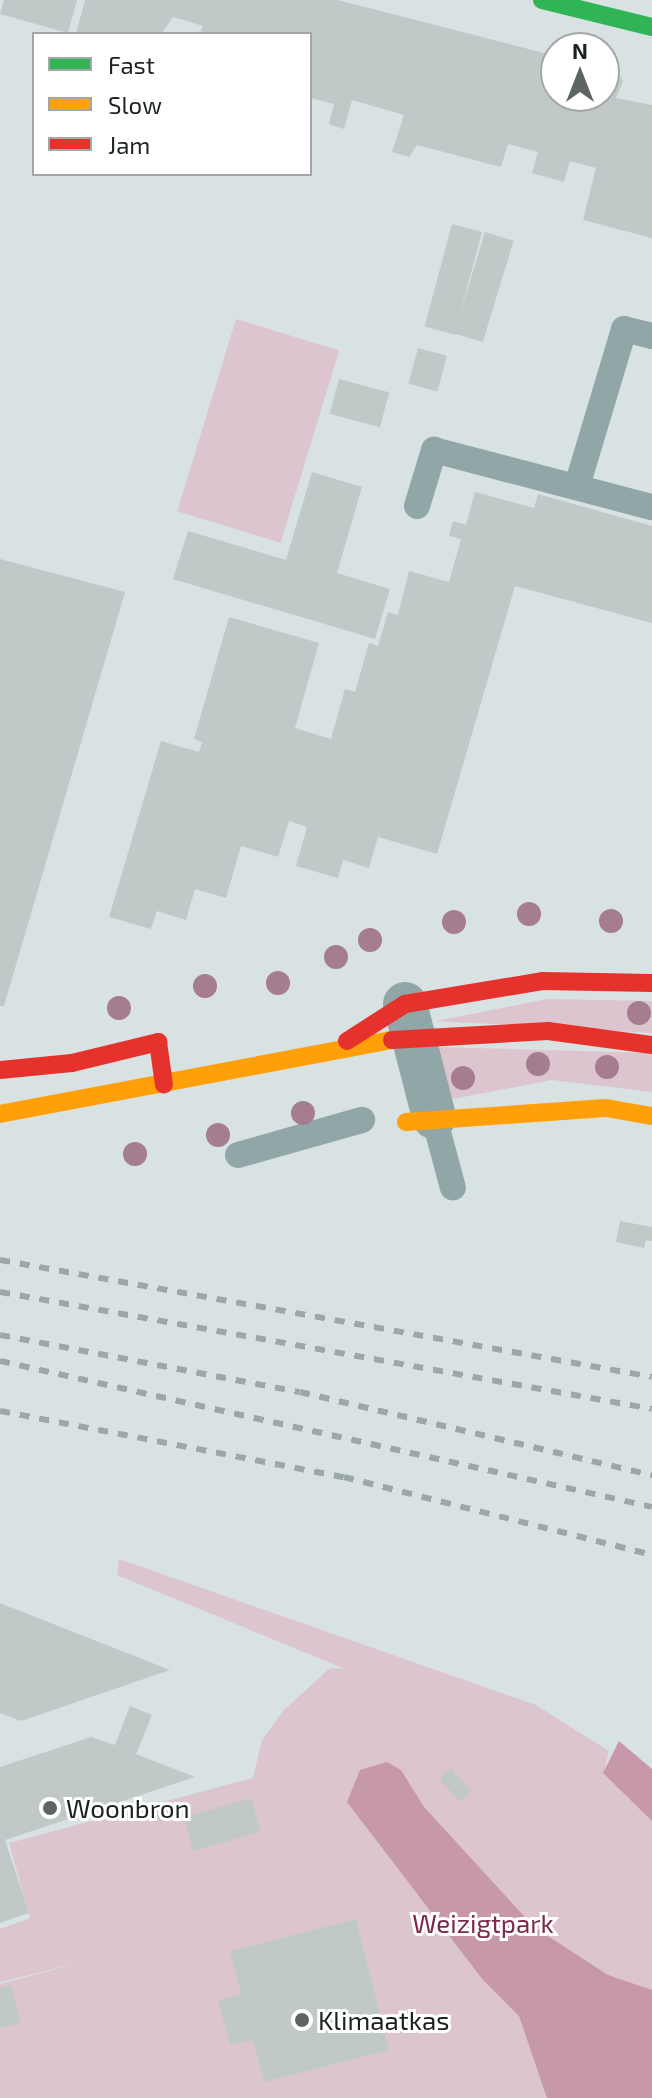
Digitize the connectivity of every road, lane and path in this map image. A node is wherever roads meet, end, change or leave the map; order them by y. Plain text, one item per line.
1 (542, 0) edge
2 (652, 27) edge
3 (652, 336) edge
4 (577, 486) junction
5 (417, 506) dead end
6 (652, 507) edge
7 (652, 983) edge
8 (408, 1021) junction
9 (652, 1045) edge
10 (338, 1046) junction
11 (0, 1070) edge
12 (164, 1085) junction
13 (0, 1114) edge
14 (652, 1116) edge
15 (420, 1119) junction
16 (362, 1120) dead end
17 (238, 1155) dead end
18 (453, 1188) dead end

1 - 2 main road
3 - 4 lane
4 - 5 lane
4 - 6 lane
7 - 8 main road
8 - 9 main road
8 - 10 main road
8 - 10 main road
8 - 15 street
10 - 12 main road
11 - 12 main road
12 - 13 main road
14 - 15 main road
15 - 18 lane
16 - 17 lane

